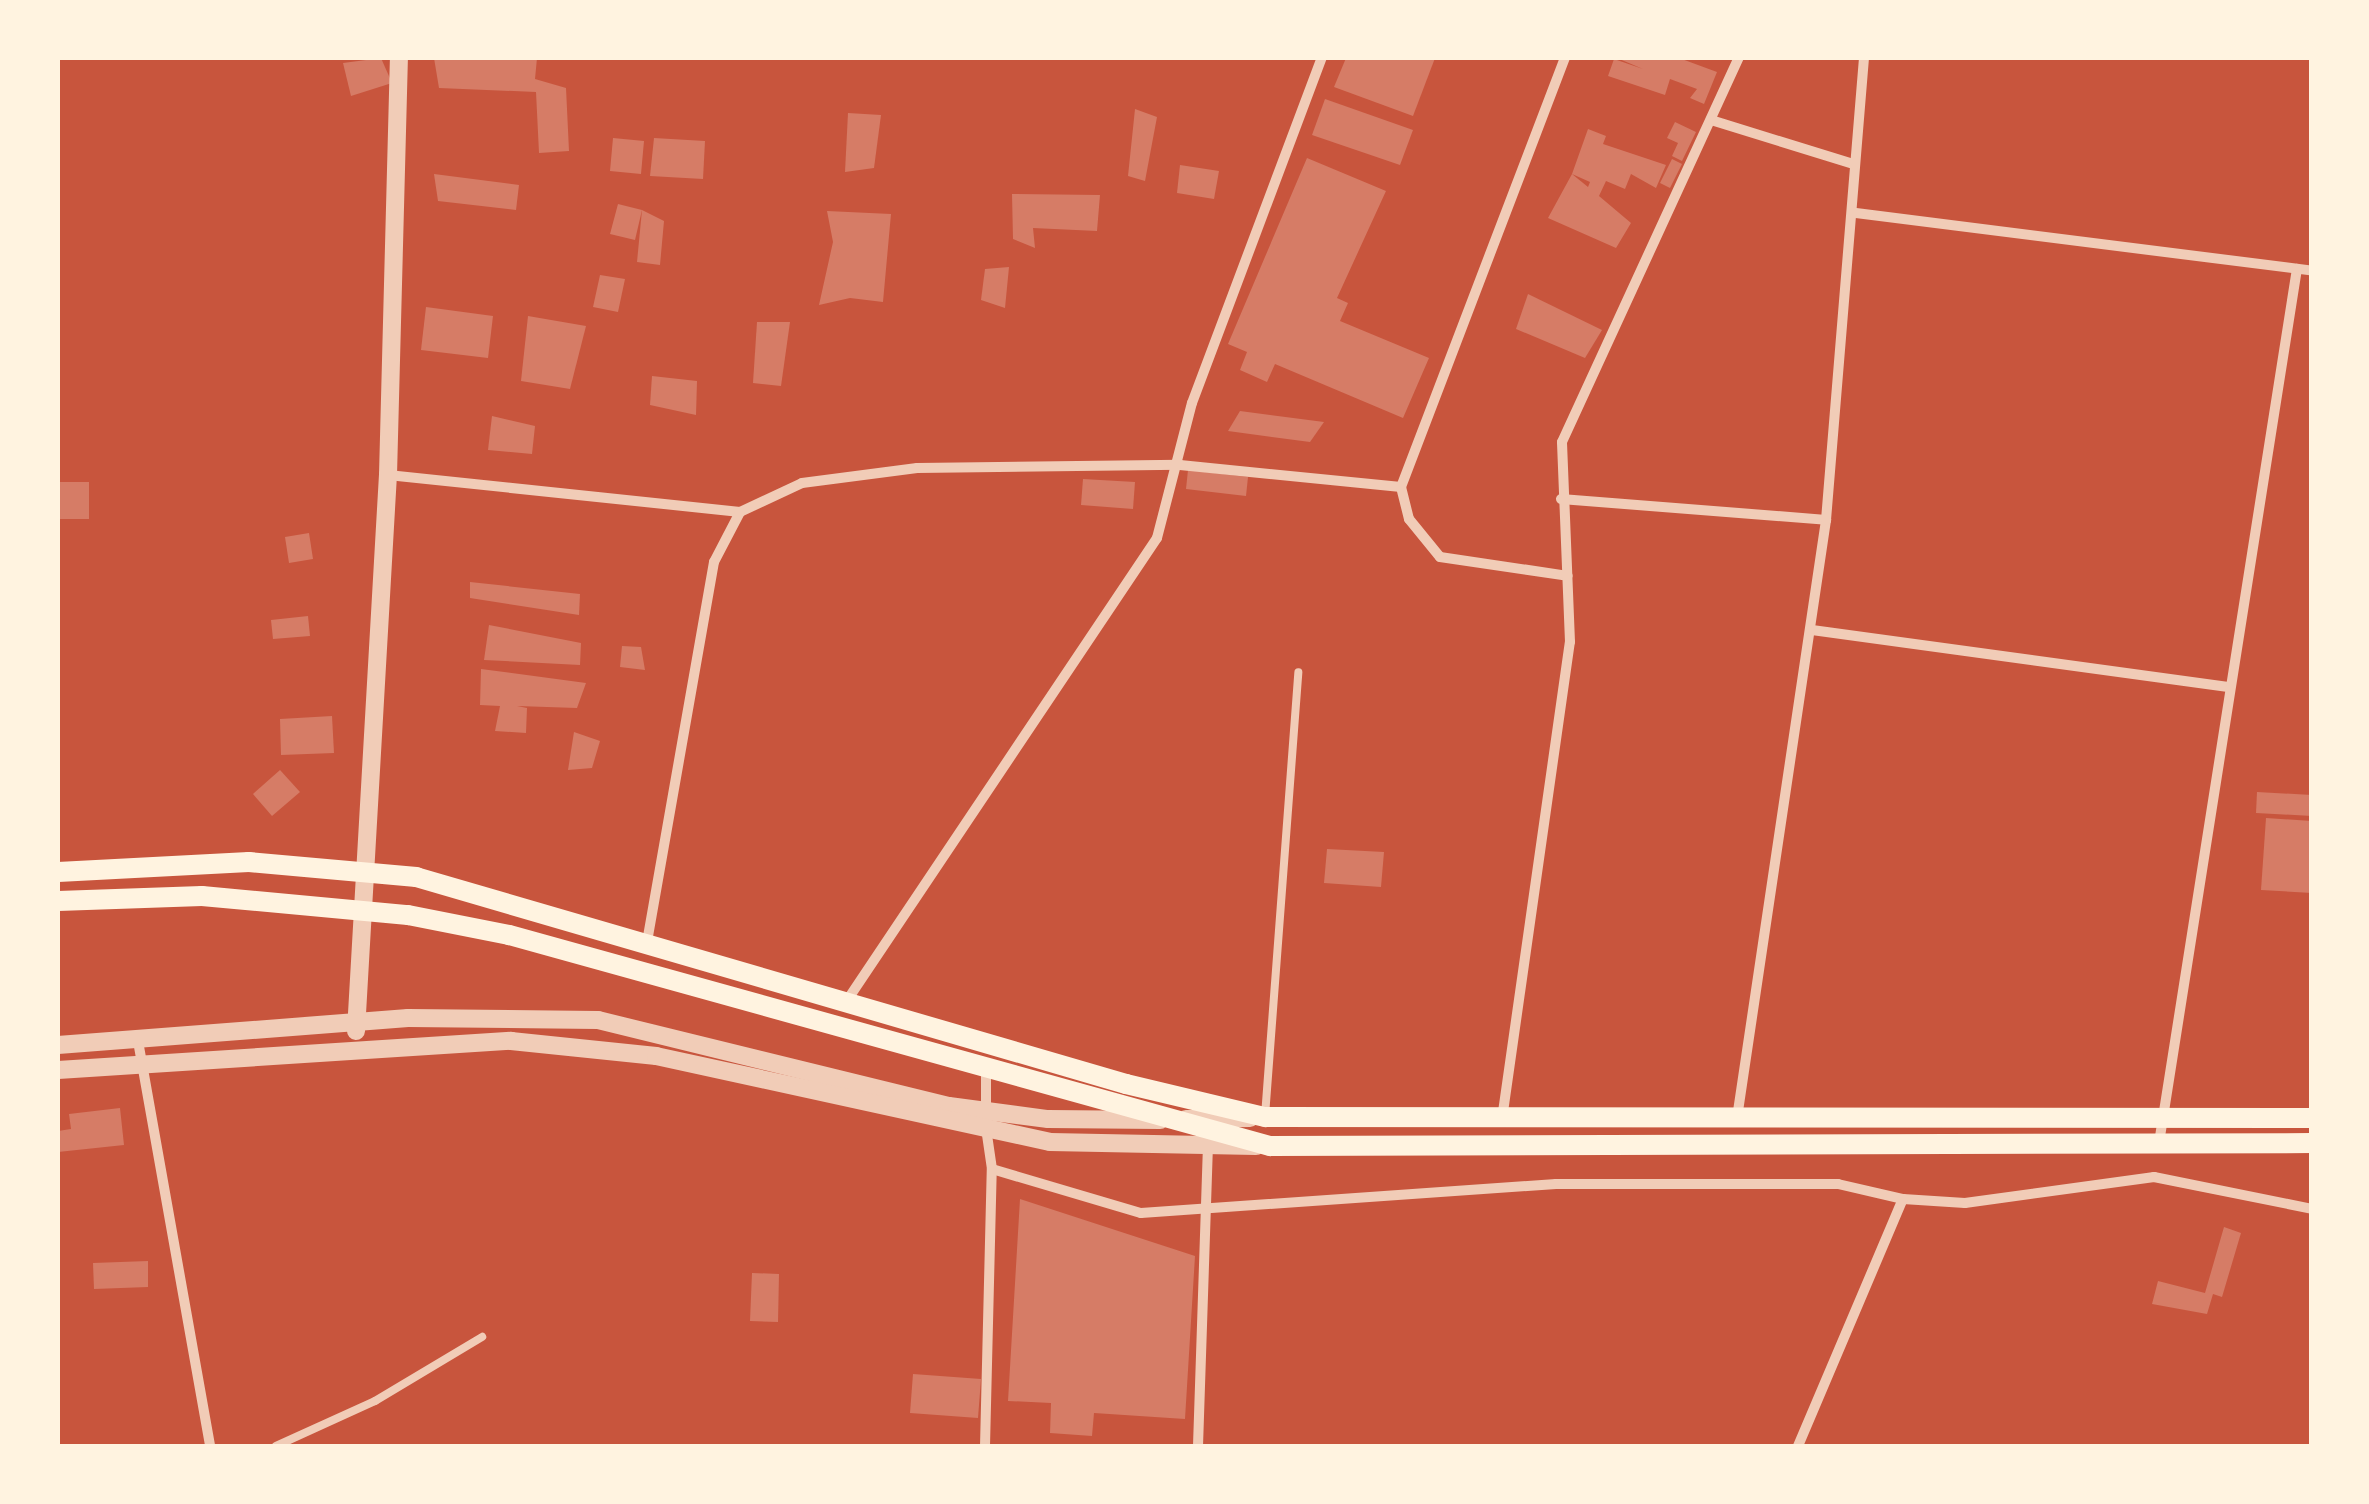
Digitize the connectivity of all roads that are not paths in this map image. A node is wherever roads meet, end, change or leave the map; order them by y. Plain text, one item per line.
1 (399, 58) edge
2 (1322, 58) edge
3 (1565, 58) edge
4 (1738, 58) edge
5 (1864, 58) edge
6 (1711, 120) junction
7 (1853, 164) junction
8 (1856, 213) junction
9 (2297, 269) junction
10 (2312, 272) edge
11 (1180, 465) junction
12 (388, 474) junction
13 (1401, 487) junction
14 (1562, 499) junction
15 (740, 512) junction
16 (1826, 520) junction
17 (1568, 576) junction
18 (1812, 630) junction
19 (1298, 672) dead end
20 (2230, 687) junction
21 (369, 868) junction
22 (58, 872) edge
23 (58, 901) edge
24 (366, 909) junction
25 (646, 942) junction
26 (848, 1000) junction
27 (357, 1023) junction
28 (138, 1040) junction
29 (58, 1045) edge
30 (355, 1046) junction
31 (140, 1062) junction
32 (58, 1070) edge
33 (986, 1070) junction
34 (1265, 1118) junction
35 (1737, 1118) junction
36 (2164, 1118) junction
37 (2312, 1118) edge
38 (986, 1120) junction
39 (1168, 1120) junction
40 (1502, 1120) junction
41 (1208, 1132) junction
42 (2158, 1144) junction
43 (2312, 1144) edge
44 (992, 1169) junction
45 (1902, 1199) junction
46 (2312, 1209) edge
47 (1209, 1210) junction
48 (482, 1337) dead end
49 (210, 1446) edge
50 (276, 1446) edge
51 (986, 1446) edge
52 (1198, 1446) edge
53 (1798, 1446) edge

1 - 12 street
2 - 11 street
3 - 13 street
4 - 6 street
5 - 7 street
6 - 7 street
6 - 14 street
7 - 8 street
8 - 9 street
8 - 16 street
9 - 10 street
9 - 20 street
11 - 13 street
11 - 15 street
11 - 26 street
12 - 15 street
12 - 21 street
13 - 17 street
14 - 16 street
14 - 17 street
15 - 25 street
16 - 18 street
17 - 40 street
18 - 20 street
18 - 35 street
19 - 34 lane
20 - 36 street
21 - 22 main road
21 - 24 street
21 - 25 main road
23 - 24 main road
24 - 27 street
24 - 33 main road
25 - 26 main road
26 - 34 main road
27 - 28 street
27 - 30 street
27 - 38 street
28 - 29 street
28 - 31 street
30 - 31 street
30 - 38 street
31 - 32 street
31 - 49 street
33 - 38 street
33 - 39 main road
34 - 40 main road
34 - 41 street
35 - 36 main road
35 - 40 main road
36 - 37 main road
36 - 42 street
38 - 39 street
38 - 41 street
38 - 44 street
39 - 41 main road
41 - 42 main road
41 - 47 street
42 - 43 main road
44 - 47 street
44 - 51 street
45 - 46 street
45 - 47 street
45 - 53 street
47 - 52 street
48 - 50 lane

